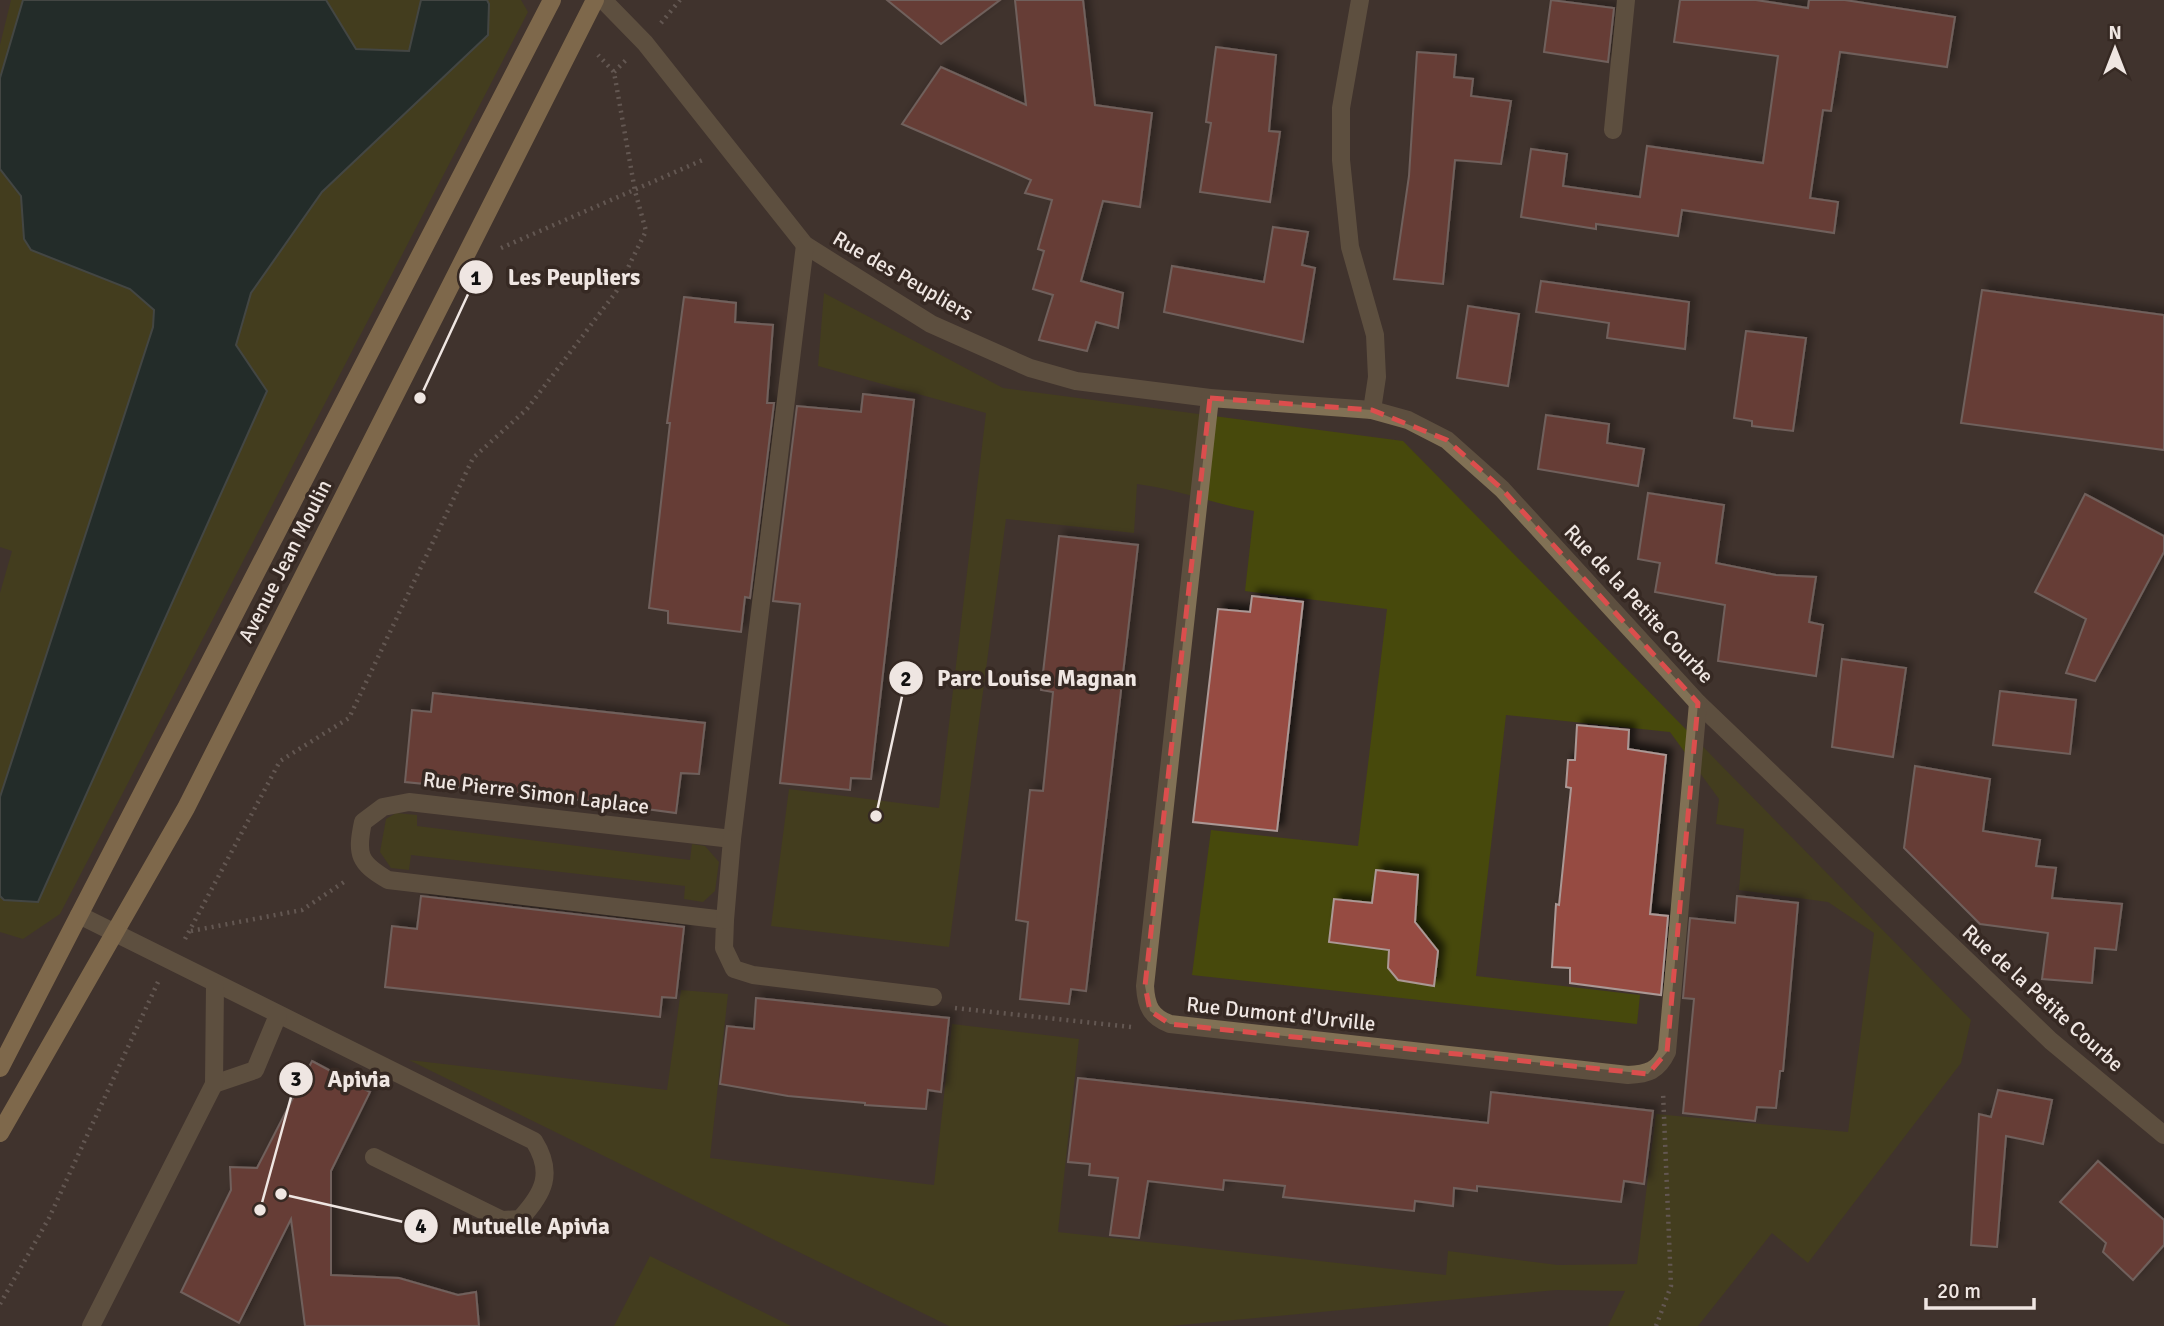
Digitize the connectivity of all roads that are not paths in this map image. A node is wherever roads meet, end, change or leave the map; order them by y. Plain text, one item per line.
1 (552, 0) edge
2 (595, 0) edge
3 (603, 0) edge
4 (1360, 0) edge
5 (1626, 0) edge
6 (1613, 130) dead end
7 (805, 245) junction
8 (1210, 398) junction
9 (1372, 411) junction
10 (1698, 703) junction
11 (732, 839) junction
12 (79, 915) junction
13 (725, 920) junction
14 (113, 934) junction
15 (215, 985) junction
16 (933, 997) road end
17 (278, 1015) junction
18 (0, 1068) edge
19 (214, 1084) junction
20 (0, 1133) edge
21 (2164, 1135) edge
22 (374, 1157) dead end
23 (91, 1326) edge

1 - 12 main road, Avenue Jean Moulin
2 - 14 main road, Avenue Jean Moulin
3 - 7 street, Rue des Peupliers
4 - 9 street
5 - 6 street
7 - 8 street, Rue des Peupliers
7 - 11 street
8 - 9 street, Rue des Peupliers
8 - 10 street, Rue Dumont d'Urville
9 - 10 street, Rue de la Petite Courbe
10 - 21 street, Rue de la Petite Courbe
11 - 13 street
11 - 13 street, Rue Pierre Simon Laplace
12 - 14 street
12 - 18 main road, Avenue Jean Moulin
13 - 16 street
14 - 15 street
14 - 20 main road, Avenue Jean Moulin
15 - 17 street
15 - 19 street
17 - 19 street
17 - 22 street
19 - 23 street

